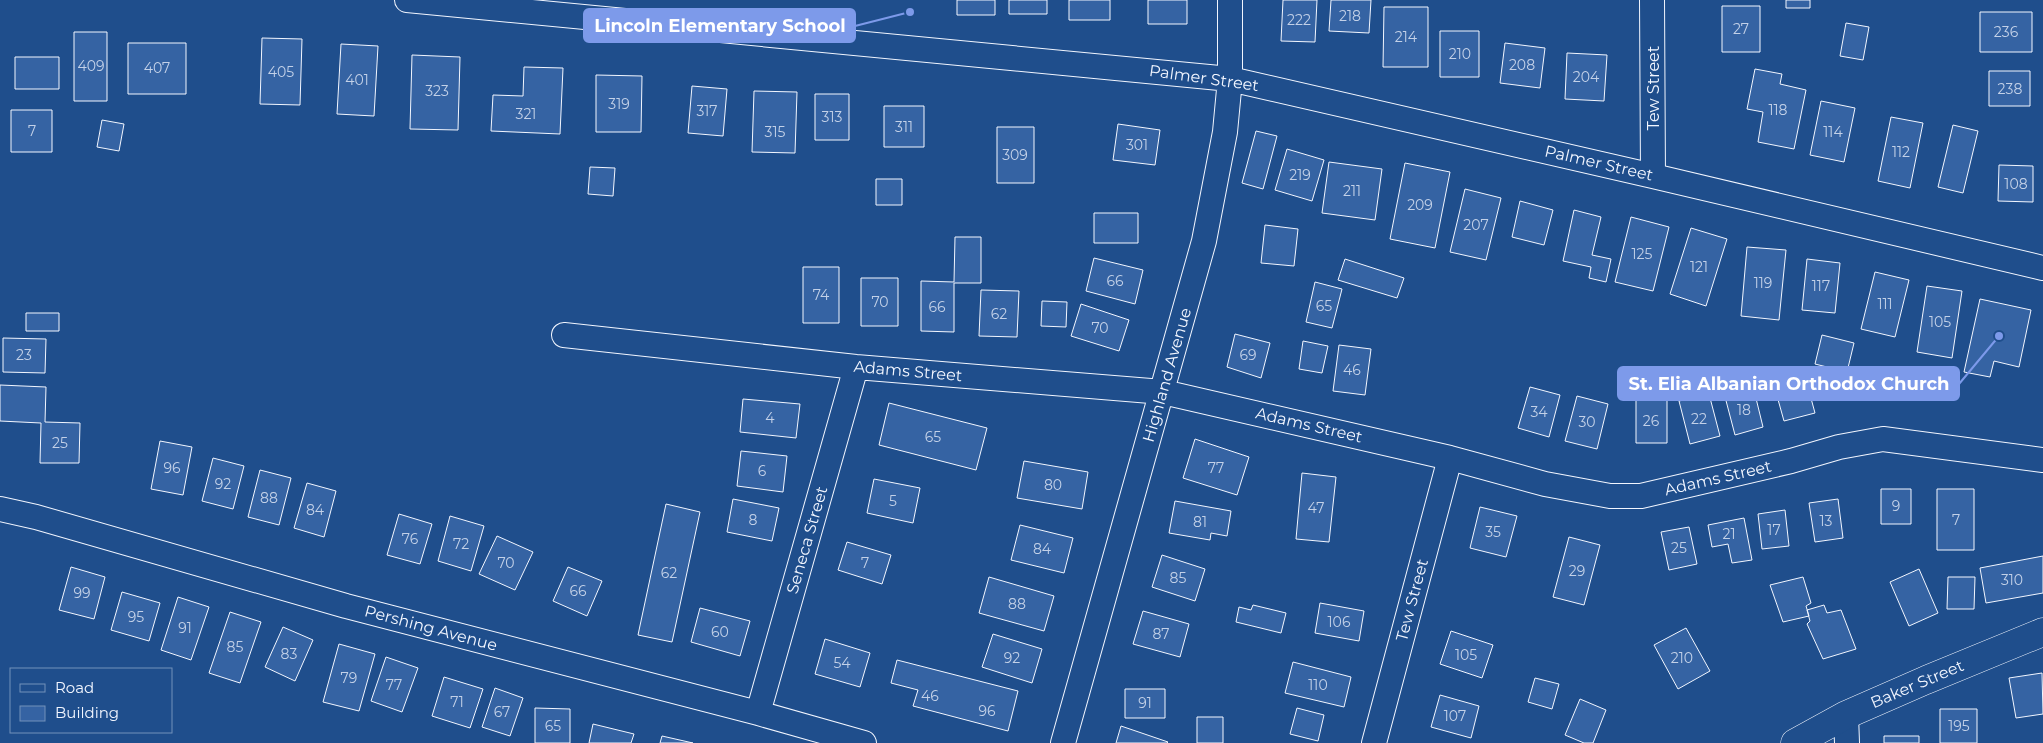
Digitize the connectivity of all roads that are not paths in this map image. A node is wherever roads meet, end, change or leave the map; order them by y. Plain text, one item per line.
1 (406, 0) edge
2 (1230, 0) edge
3 (1652, 0) edge
4 (1230, 79) junction
5 (1653, 176) junction
6 (2043, 268) edge
7 (564, 335) dead end
8 (856, 367) junction
9 (1163, 392) junction
10 (1450, 458) junction
11 (2043, 460) edge
12 (0, 509) edge
13 (2043, 632) edge
14 (758, 713) junction
15 (1846, 715) junction
16 (864, 743) edge
17 (1063, 743) edge
18 (1374, 743) edge
19 (1795, 743) edge
20 (1847, 743) edge

1 - 4 street, Palmer Street
2 - 4 street, Highland Avenue
3 - 5 street, Tew Street
4 - 5 street, Palmer Street
4 - 9 street, Highland Avenue
5 - 6 street, Palmer Street
7 - 8 street, Adams Street
8 - 9 street, Adams Street
8 - 14 street, Seneca Street
9 - 10 street, Adams Street
9 - 17 street, Highland Avenue
10 - 11 street, Adams Street
10 - 18 street, Tew Street
12 - 14 street, Pershing Avenue
13 - 15 street, Baker Street
14 - 16 street, Pershing Avenue
15 - 19 street, Baker Street
15 - 20 street

